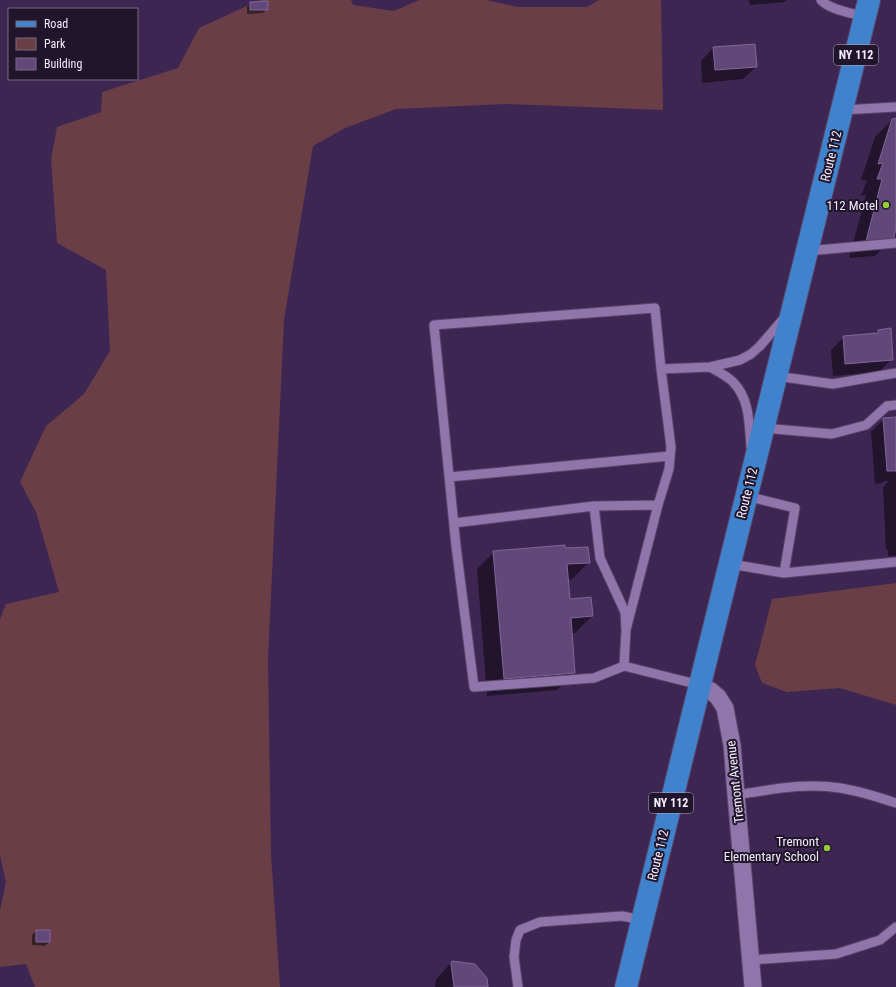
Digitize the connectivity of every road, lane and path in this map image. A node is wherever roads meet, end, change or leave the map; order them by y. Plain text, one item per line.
1 (821, 0) edge
2 (867, 8) edge
3 (896, 107) edge
4 (842, 110) junction
5 (896, 243) edge
6 (807, 251) junction
7 (793, 309) junction
8 (710, 367) junction
9 (661, 369) junction
10 (896, 373) edge
11 (776, 376) junction
12 (896, 405) edge
13 (763, 428) junction
14 (670, 456) junction
15 (754, 466) junction
16 (449, 477) junction
17 (746, 496) junction
18 (658, 505) junction
19 (594, 506) junction
20 (454, 523) junction
21 (896, 562) edge
22 (730, 564) junction
23 (784, 573) junction
24 (626, 630) junction
25 (624, 666) junction
26 (700, 685) junction
27 (736, 795) junction
28 (896, 803) edge
29 (642, 920) junction
30 (896, 927) edge
31 (750, 960) junction
32 (518, 987) edge
33 (626, 987) edge
34 (752, 987) edge

1 - 2 lane
2 - 4 main road, Route 112 / NY 112
3 - 4 lane
4 - 6 main road, Route 112 / NY 112
5 - 6 lane
6 - 7 main road, Route 112 / NY 112
7 - 8 lane
7 - 11 main road, Route 112 / NY 112
8 - 9 lane
8 - 15 lane
9 - 14 lane
9 - 16 lane
10 - 11 lane
11 - 13 main road, Route 112 / NY 112
12 - 13 lane
13 - 15 main road, Route 112 / NY 112
14 - 16 lane
14 - 18 lane
15 - 17 main road, Route 112 / NY 112
16 - 20 lane
17 - 22 main road, Route 112 / NY 112
17 - 23 lane
18 - 19 lane
18 - 24 lane
19 - 20 lane
19 - 24 lane
20 - 25 lane
21 - 23 lane
22 - 23 lane
22 - 26 main road, Route 112 / NY 112
24 - 25 lane
25 - 26 lane
26 - 27 street, Tremont Avenue
26 - 29 main road, Route 112 / NY 112
27 - 28 lane
27 - 31 street, Tremont Avenue
29 - 32 lane
29 - 33 main road, Route 112 / NY 112
30 - 31 lane
31 - 34 street, Tremont Avenue

